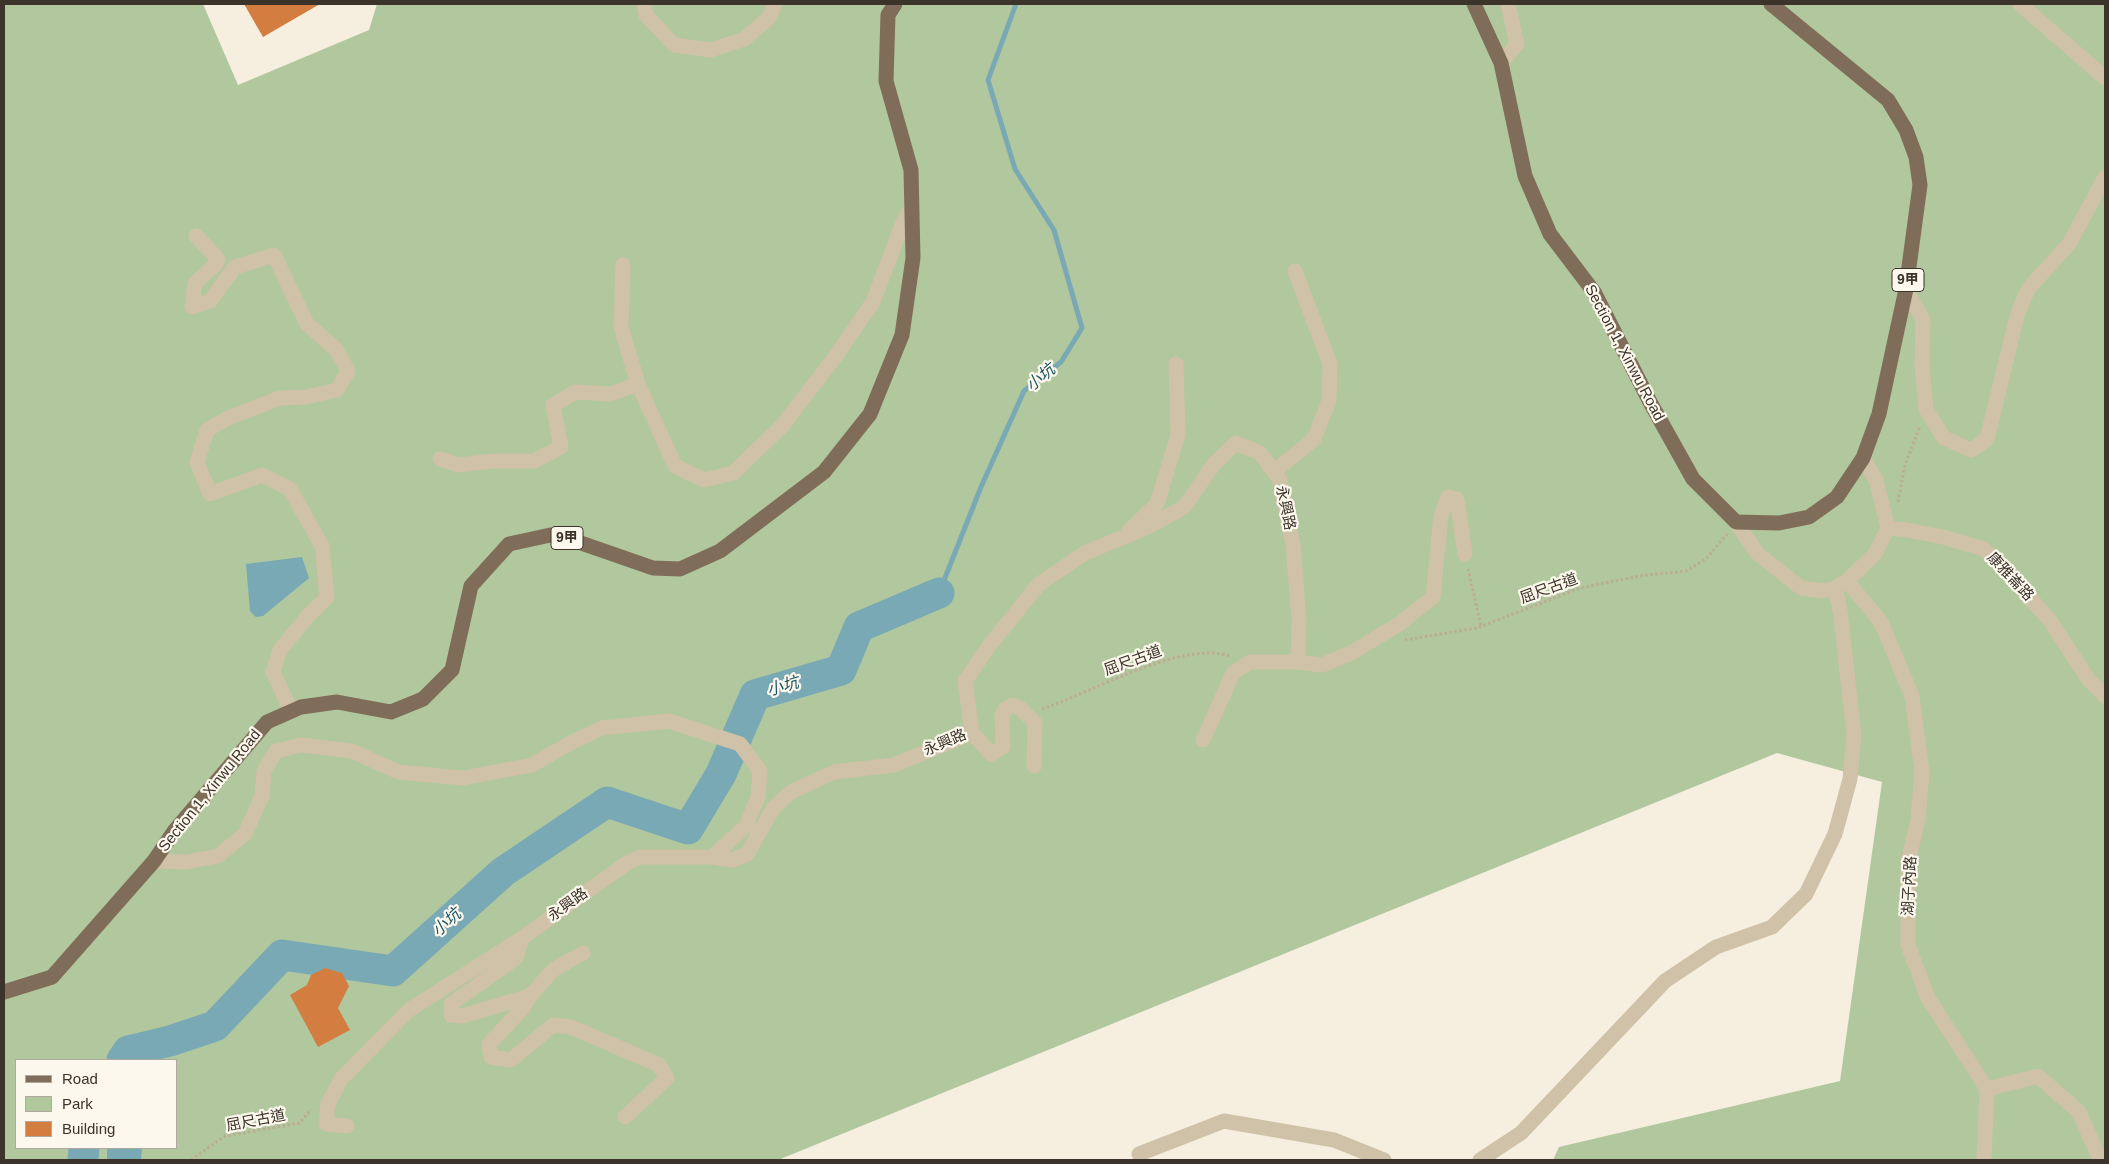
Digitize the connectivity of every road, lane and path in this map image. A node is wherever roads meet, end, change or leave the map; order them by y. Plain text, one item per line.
1 (644, 4) edge
2 (775, 4) edge
3 (895, 4) edge
4 (1474, 4) edge
5 (1508, 4) edge
6 (1771, 4) edge
7 (2020, 4) edge
8 (1501, 63) junction
9 (2105, 78) edge
10 (2105, 177) edge
11 (912, 207) junction
12 (196, 236) dead end
13 (624, 264) dead end
14 (1295, 272) dead end
15 (1906, 289) junction
16 (1176, 364) dead end
17 (638, 384) junction
18 (1926, 410) junction
19 (1862, 458) junction
20 (440, 459) dead end
21 (1275, 471) junction
22 (1736, 522) junction
23 (1888, 528) junction
24 (1125, 535) junction
25 (1464, 554) joint
26 (1841, 585) junction
27 (1481, 626) junction
28 (1397, 642) dead end
29 (1250, 662) junction
30 (1298, 662) junction
31 (2105, 696) edge
32 (291, 711) junction
33 (1027, 714) junction
34 (972, 733) junction
35 (1203, 740) dead end
36 (1034, 766) dead end
37 (712, 857) junction
38 (154, 861) junction
39 (522, 938) junction
40 (583, 952) dead end
41 (4, 992) edge
42 (530, 996) junction
43 (1986, 1089) junction
44 (316, 1102) dead end
45 (624, 1117) dead end
46 (346, 1126) dead end
47 (1139, 1154) dead end
48 (191, 1160) edge
49 (1384, 1160) edge
50 (1480, 1160) edge
51 (1984, 1160) edge
52 (2100, 1160) edge

1 - 2 street
3 - 11 main road, Section 1, Xinwu Road / 9甲
4 - 8 main road, Section 1, Xinwu Road
5 - 8 street
6 - 15 main road, 9甲
7 - 9 street
8 - 22 main road, Section 1, Xinwu Road
10 - 18 street
11 - 17 street
11 - 32 main road, Section 1, Xinwu Road / 9甲
12 - 32 street
13 - 17 street
14 - 21 street
15 - 18 street
15 - 19 main road, 9甲
16 - 24 street
17 - 20 street
18 - 23 path
19 - 22 main road, 9甲
19 - 23 street
21 - 24 street, 永興路
21 - 30 street, 永興路
22 - 26 street
22 - 27 path, 屈尺古道
23 - 26 street
23 - 31 street, 康雅崙路
24 - 34 street, 永興路
25 - 27 path
25 - 30 street
26 - 43 street, 湖子內路
26 - 50 street
27 - 28 path, 屈尺古道
29 - 30 street
29 - 33 path, 屈尺古道
29 - 35 street
32 - 38 main road, Section 1, Xinwu Road / 9甲
33 - 34 street
33 - 36 street
34 - 37 street, 永興路
37 - 38 street
37 - 39 street, 永興路
38 - 41 main road, Section 1, Xinwu Road / 9甲
39 - 42 street
39 - 46 street, 永興路
40 - 42 street
42 - 45 street
43 - 51 street
43 - 52 street
44 - 48 path, 屈尺古道
47 - 49 street

